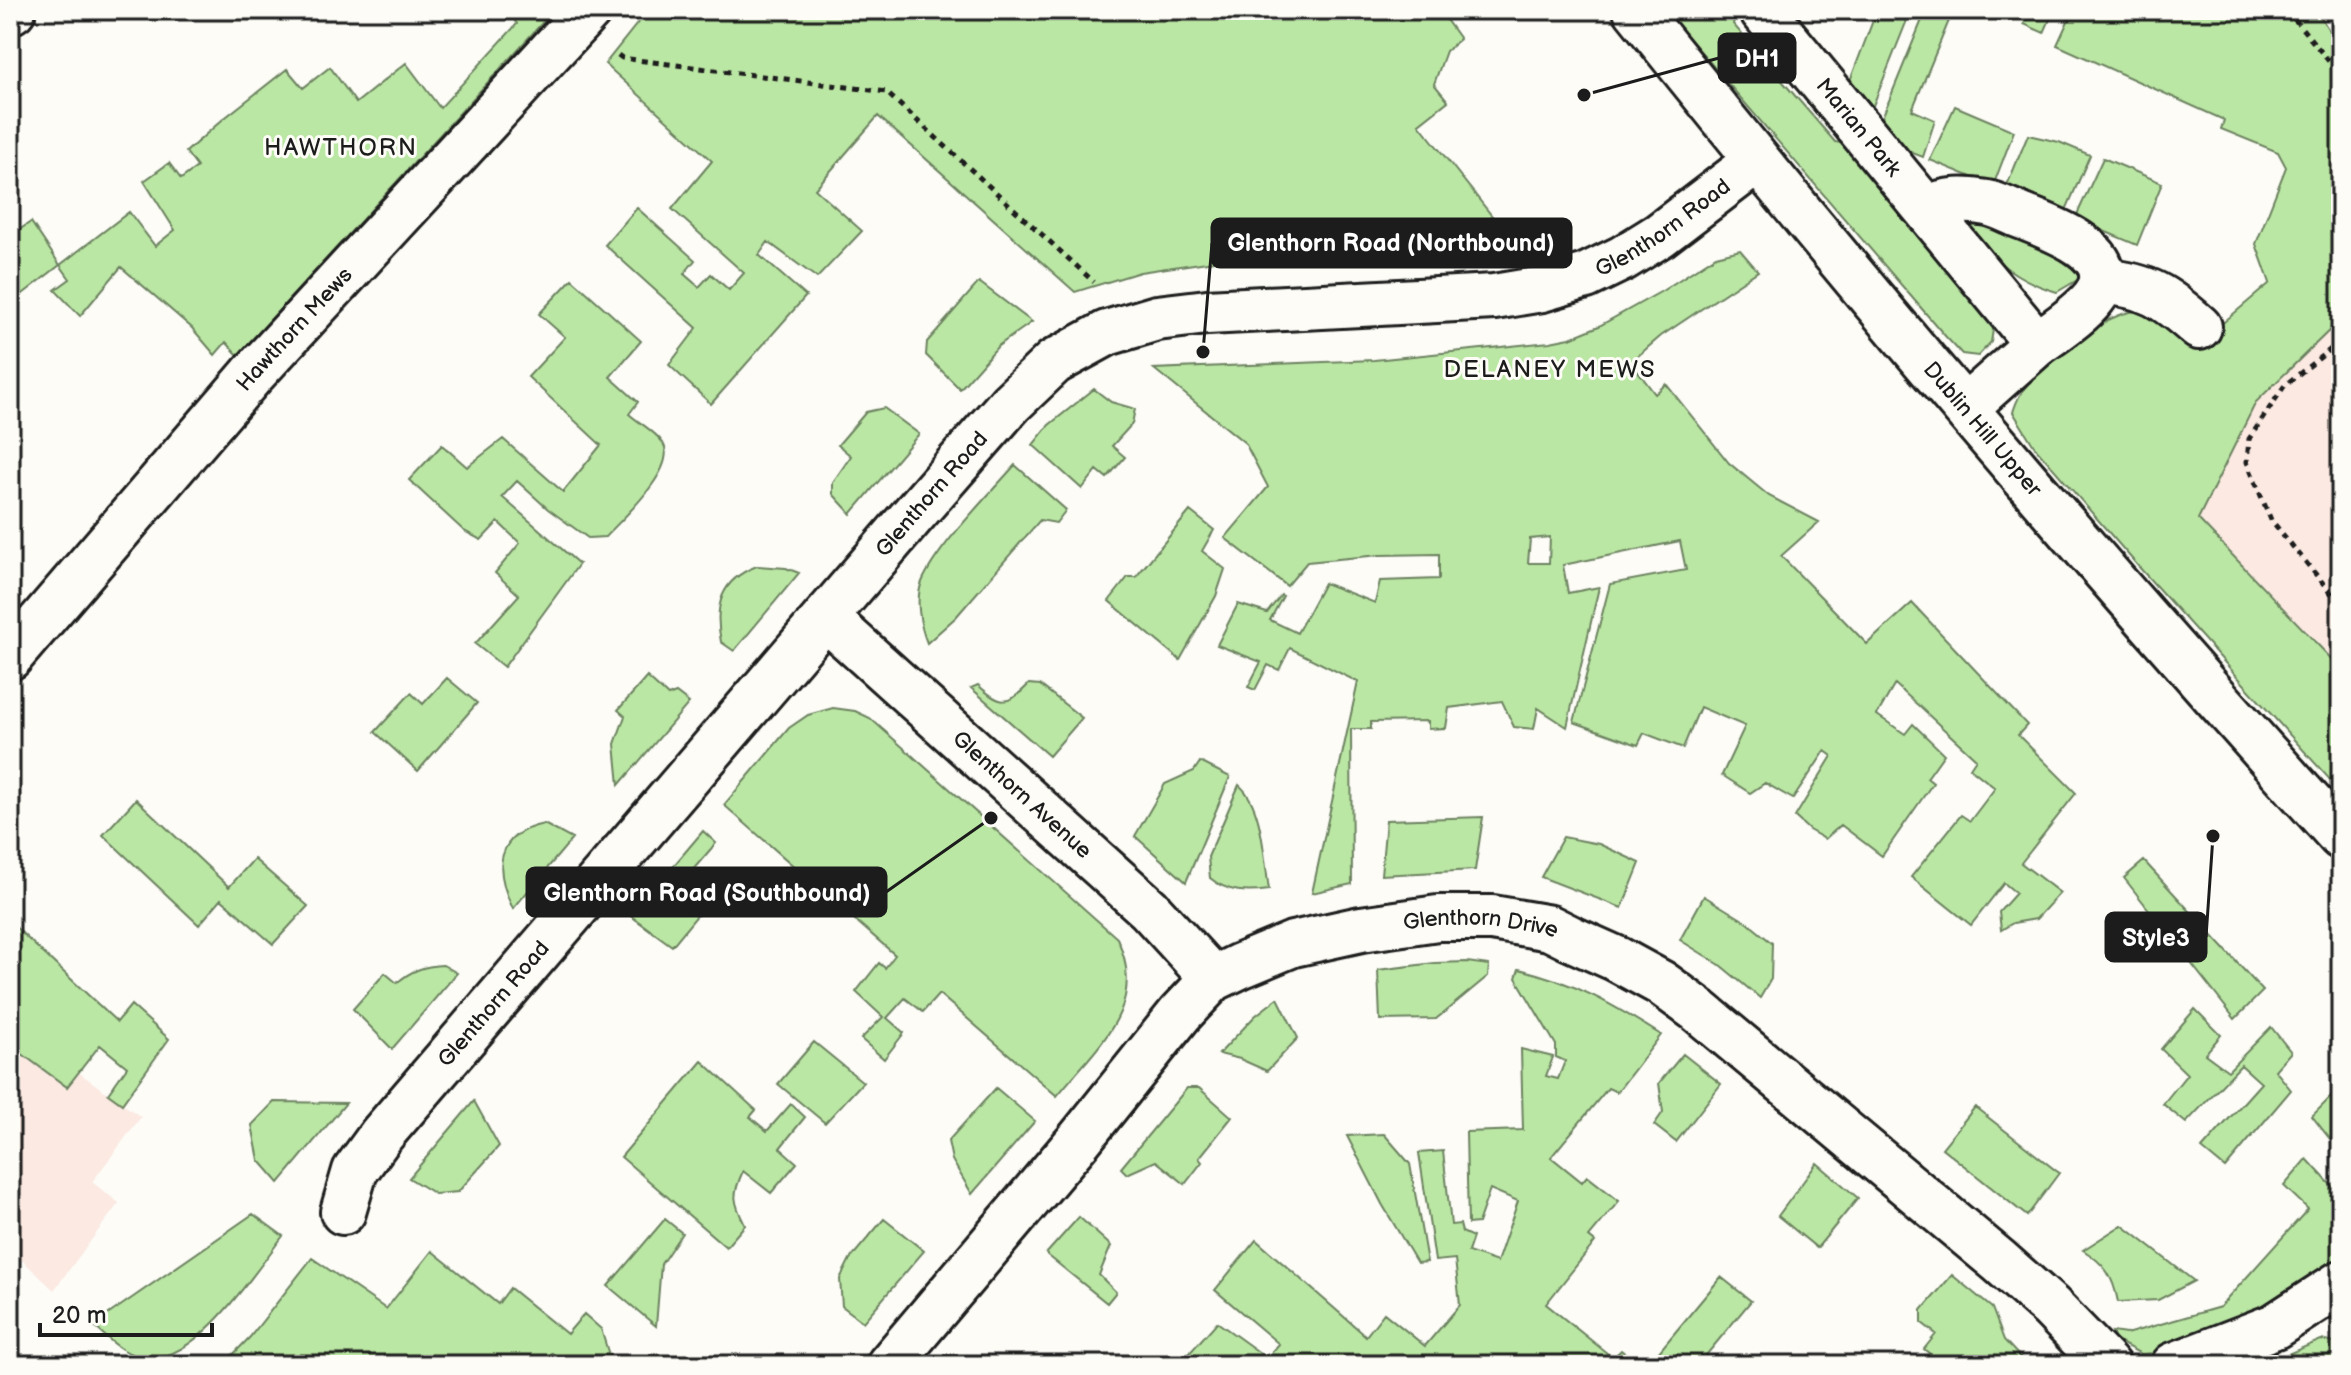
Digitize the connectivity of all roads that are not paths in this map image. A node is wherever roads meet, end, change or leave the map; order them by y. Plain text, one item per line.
1 (589, 10) edge
2 (1636, 10) edge
3 (1762, 10) edge
4 (1757, 161) junction
5 (1927, 208) junction
6 (2102, 281) junction
7 (2199, 327) dead end
8 (2037, 344) junction
9 (1965, 408) junction
10 (826, 618) junction
11 (10, 657) edge
12 (2341, 837) edge
13 (1213, 979) junction
14 (343, 1212) dead end
15 (2341, 1283) edge
16 (889, 1365) edge
17 (2107, 1365) edge
18 (2174, 1365) edge

1 - 11 street, Hawthorn Mews
2 - 4 street, Dublin Hill Upper
3 - 5 street, Marian Park
4 - 9 street, Dublin Hill Upper
4 - 10 street, Glenthorn Road
5 - 6 street
5 - 8 street, Marian Park
6 - 7 street
6 - 8 street
8 - 9 street
9 - 12 street, Dublin Hill Upper
10 - 13 street, Glenthorn Avenue
10 - 14 street, Glenthorn Road
13 - 16 street, Glenthorn Drive
13 - 17 street, Glenthorn Drive
15 - 18 street

